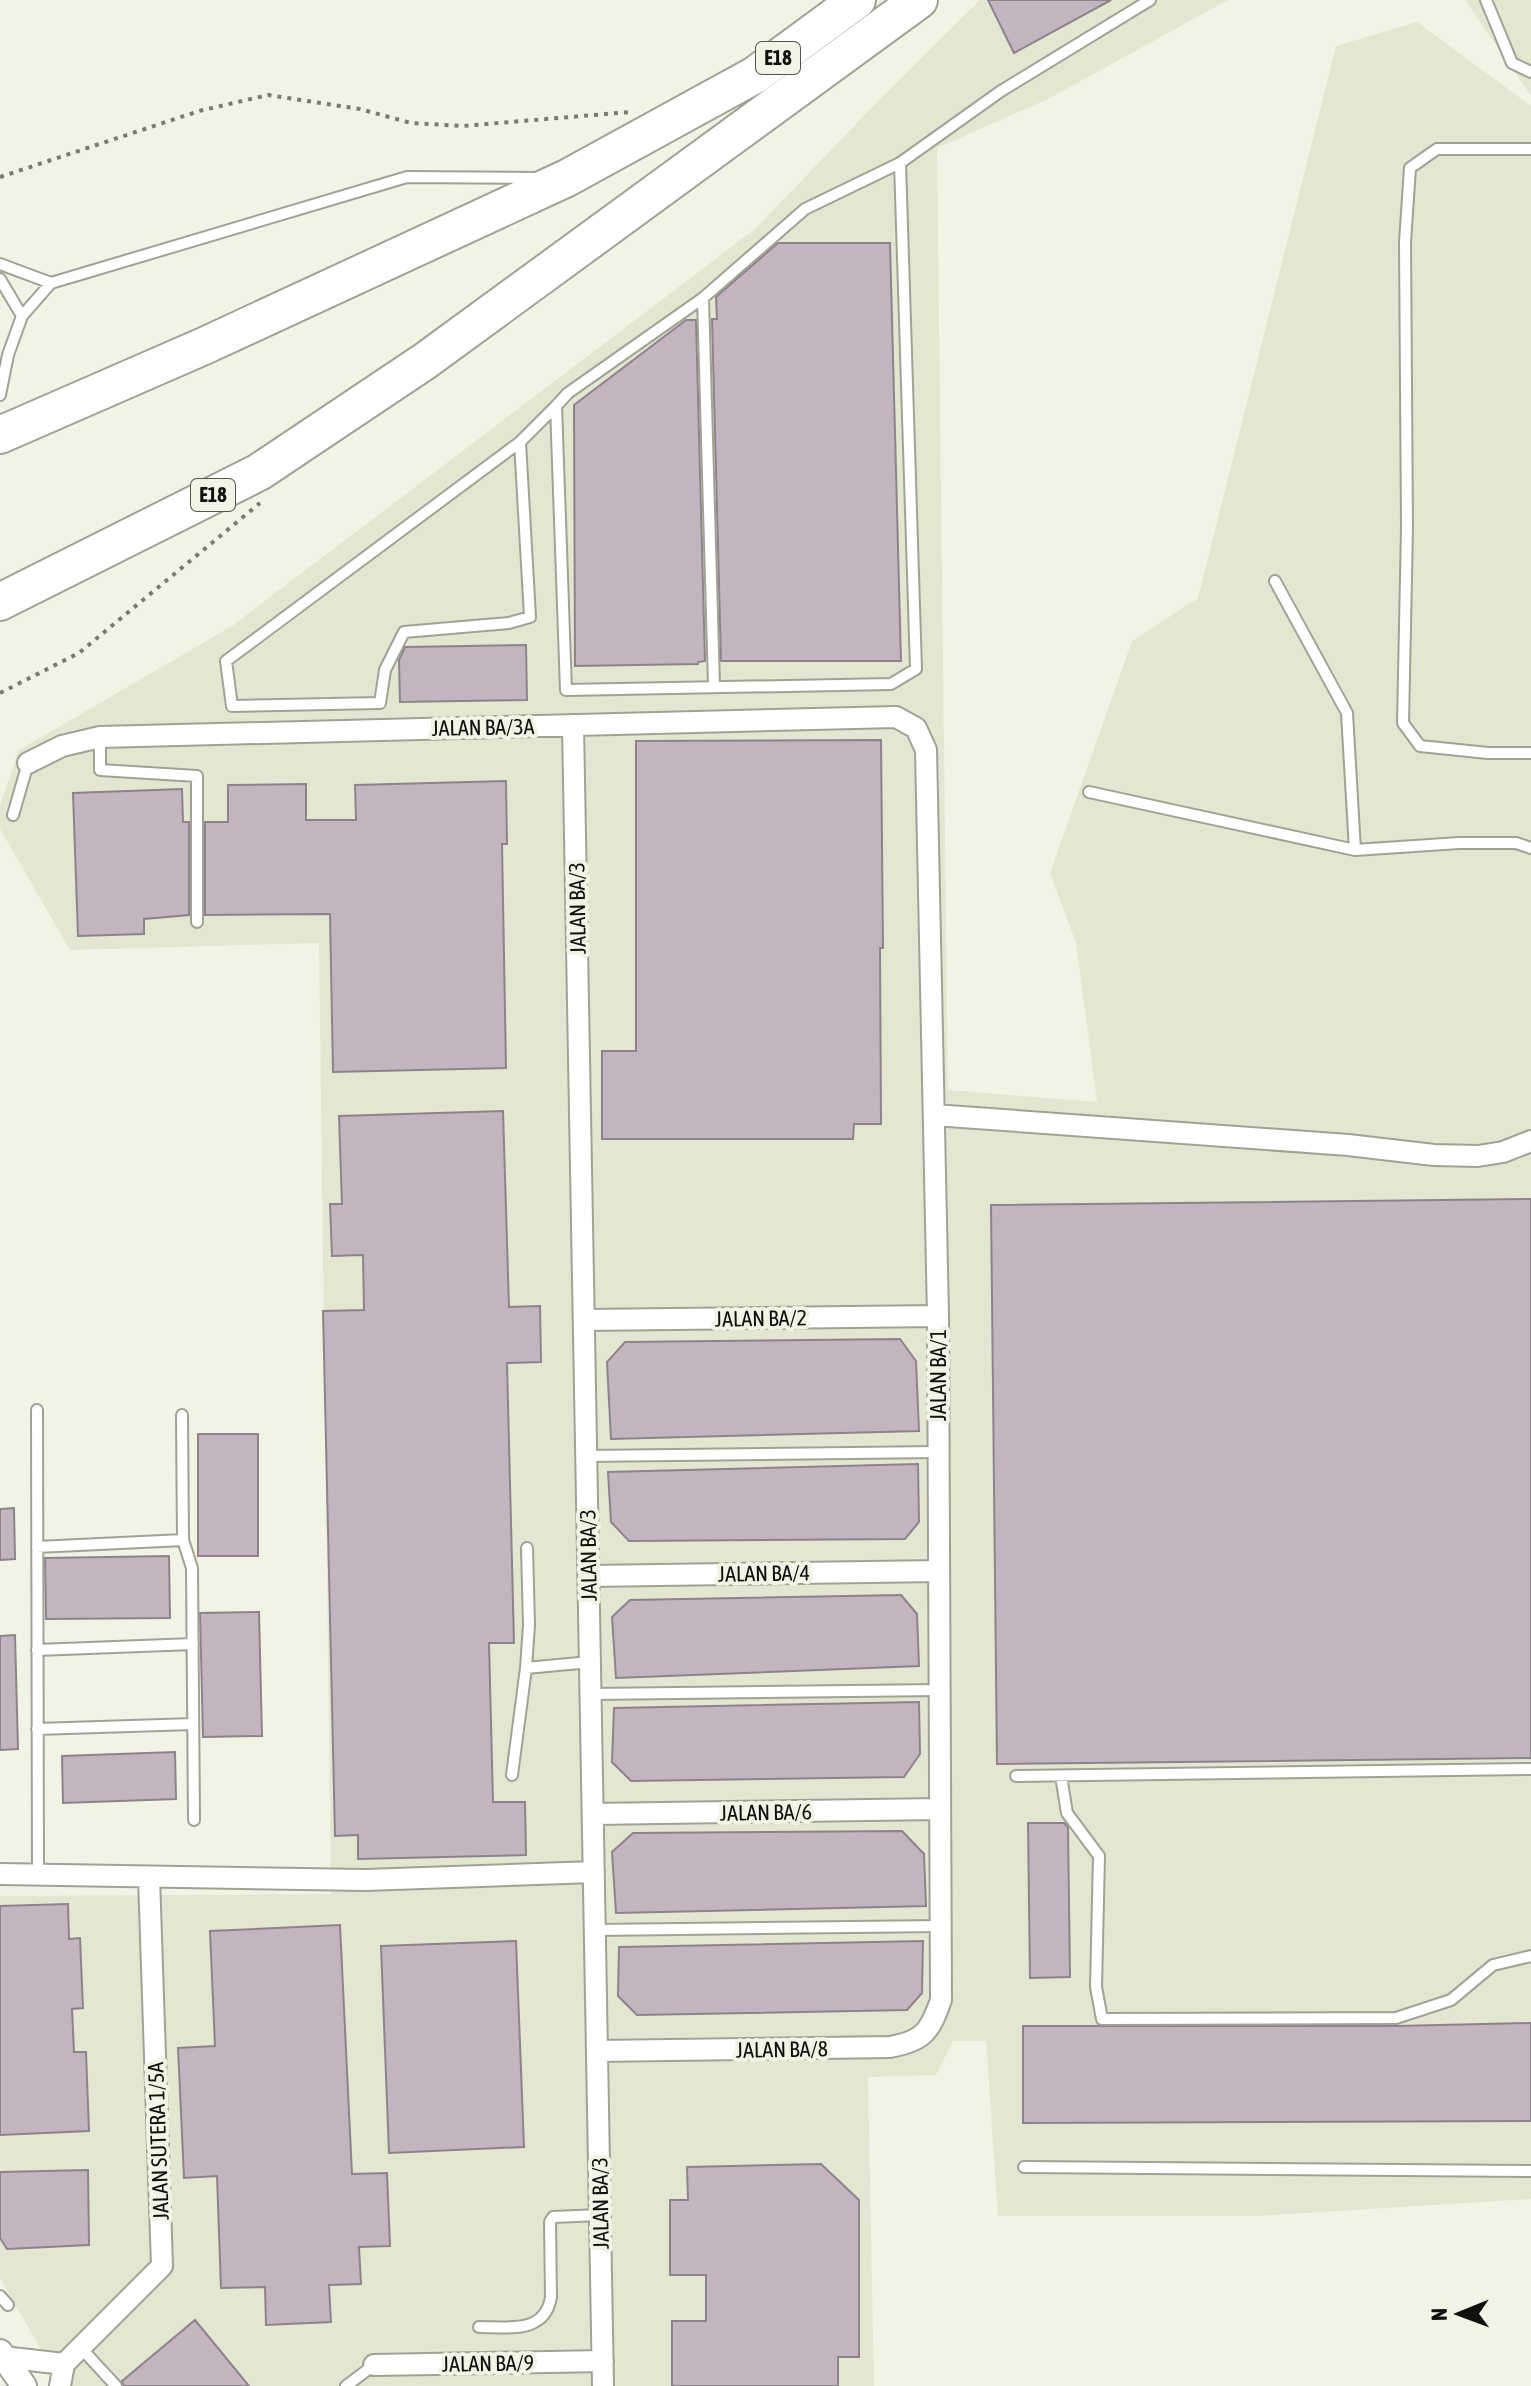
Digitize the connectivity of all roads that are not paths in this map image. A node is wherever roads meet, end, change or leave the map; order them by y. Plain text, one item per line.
1 (857, 0) edge
2 (919, 0) edge
3 (1150, 0) edge
4 (1486, 0) edge
5 (1531, 72) edge
6 (1531, 149) edge
7 (900, 163) junction
8 (567, 178) junction
9 (0, 264) edge
10 (0, 279) edge
11 (51, 283) junction
12 (703, 298) junction
13 (22, 316) junction
14 (0, 395) edge
15 (556, 406) junction
16 (0, 435) edge
17 (520, 442) junction
18 (1275, 581) dead end
19 (0, 602) edge
20 (714, 685) junction
21 (573, 725) junction
22 (100, 737) junction
23 (926, 750) joint
24 (1531, 753) edge
25 (28, 763) joint
26 (1089, 792) dead end
27 (13, 815) dead end
28 (1531, 848) edge
29 (1355, 850) junction
30 (197, 922) dead end
31 (934, 1115) junction
32 (1531, 1141) edge
33 (938, 1316) junction
34 (584, 1320) junction
35 (37, 1410) dead end
36 (182, 1415) dead end
37 (939, 1452) junction
38 (586, 1456) junction
39 (183, 1540) junction
40 (37, 1547) junction
41 (527, 1548) dead end
42 (939, 1571) junction
43 (589, 1576) junction
44 (193, 1644) junction
45 (37, 1650) junction
46 (590, 1662) junction
47 (526, 1668) junction
48 (940, 1690) junction
49 (591, 1694) junction
50 (193, 1724) junction
51 (37, 1729) junction
52 (1531, 1769) edge
53 (512, 1775) dead end
54 (1016, 1776) dead end
55 (1061, 1776) junction
56 (940, 1809) junction
57 (593, 1814) junction
58 (194, 1820) dead end
59 (594, 1872) junction
60 (0, 1874) edge
61 (38, 1875) junction
62 (149, 1877) junction
63 (941, 1926) junction
64 (595, 1930) junction
65 (1531, 1956) edge
66 (941, 2000) joint
67 (597, 2051) junction
68 (1024, 2167) dead end
69 (1531, 2171) edge
70 (600, 2215) junction
71 (0, 2296) edge
72 (8, 2305) dead end
73 (479, 2327) dead end
74 (81, 2348) junction
75 (2, 2354) edge
76 (603, 2361) junction
77 (64, 2364) junction
78 (374, 2365) joint
79 (24, 2386) edge
80 (60, 2386) edge
81 (116, 2386) edge
82 (346, 2386) edge
83 (603, 2386) edge

1 - 8 highway, E18
2 - 19 highway, E18
3 - 7 lane
4 - 5 lane
6 - 24 lane
7 - 12 lane
7 - 20 lane
8 - 11 lane
8 - 16 highway, E18
9 - 11 lane
10 - 13 lane
11 - 13 lane
12 - 15 lane
12 - 20 lane
13 - 14 lane
15 - 17 lane
15 - 20 lane
17 - 17 lane
18 - 29 lane
21 - 22 street, JALAN BA/3A
21 - 23 street, JALAN BA/3A
21 - 34 street, JALAN BA/3
22 - 25 street, JALAN BA/3A
22 - 30 lane
23 - 31 street, JALAN BA/1
25 - 27 lane
26 - 29 lane
28 - 29 lane
31 - 32 street
31 - 33 street, JALAN BA/1
33 - 34 street, JALAN BA/2
33 - 37 street, JALAN BA/1
34 - 38 street, JALAN BA/3
35 - 40 lane
36 - 39 lane
37 - 38 lane
37 - 42 street, JALAN BA/1
38 - 43 street, JALAN BA/3
39 - 40 lane
39 - 44 lane
40 - 45 lane
41 - 47 lane
42 - 43 street, JALAN BA/4
42 - 48 street, JALAN BA/1
43 - 46 street, JALAN BA/3
44 - 45 lane
44 - 50 lane
45 - 51 lane
46 - 47 lane
46 - 49 street, JALAN BA/3
47 - 53 lane
48 - 49 lane
48 - 56 street, JALAN BA/1
49 - 57 street, JALAN BA/3
50 - 51 lane
50 - 58 lane
51 - 61 lane
52 - 55 lane
54 - 55 lane
55 - 65 lane
56 - 57 street, JALAN BA/6
56 - 63 street, JALAN BA/1
57 - 59 street, JALAN BA/3
59 - 62 street
59 - 64 street, JALAN BA/3
60 - 61 street
61 - 62 street
62 - 74 street, JALAN SUTERA 1/5A
63 - 64 lane
63 - 66 street, JALAN BA/1
64 - 67 street, JALAN BA/3
66 - 67 street, JALAN BA/8
67 - 70 street, JALAN BA/3
68 - 69 lane
70 - 73 lane
70 - 76 street, JALAN BA/3
71 - 72 lane
74 - 77 street, JALAN SUTERA 1/5A
74 - 81 lane
75 - 77 street
75 - 79 street
76 - 78 street, JALAN BA/9
76 - 83 street, JALAN BA/3
77 - 80 street
78 - 82 lane

